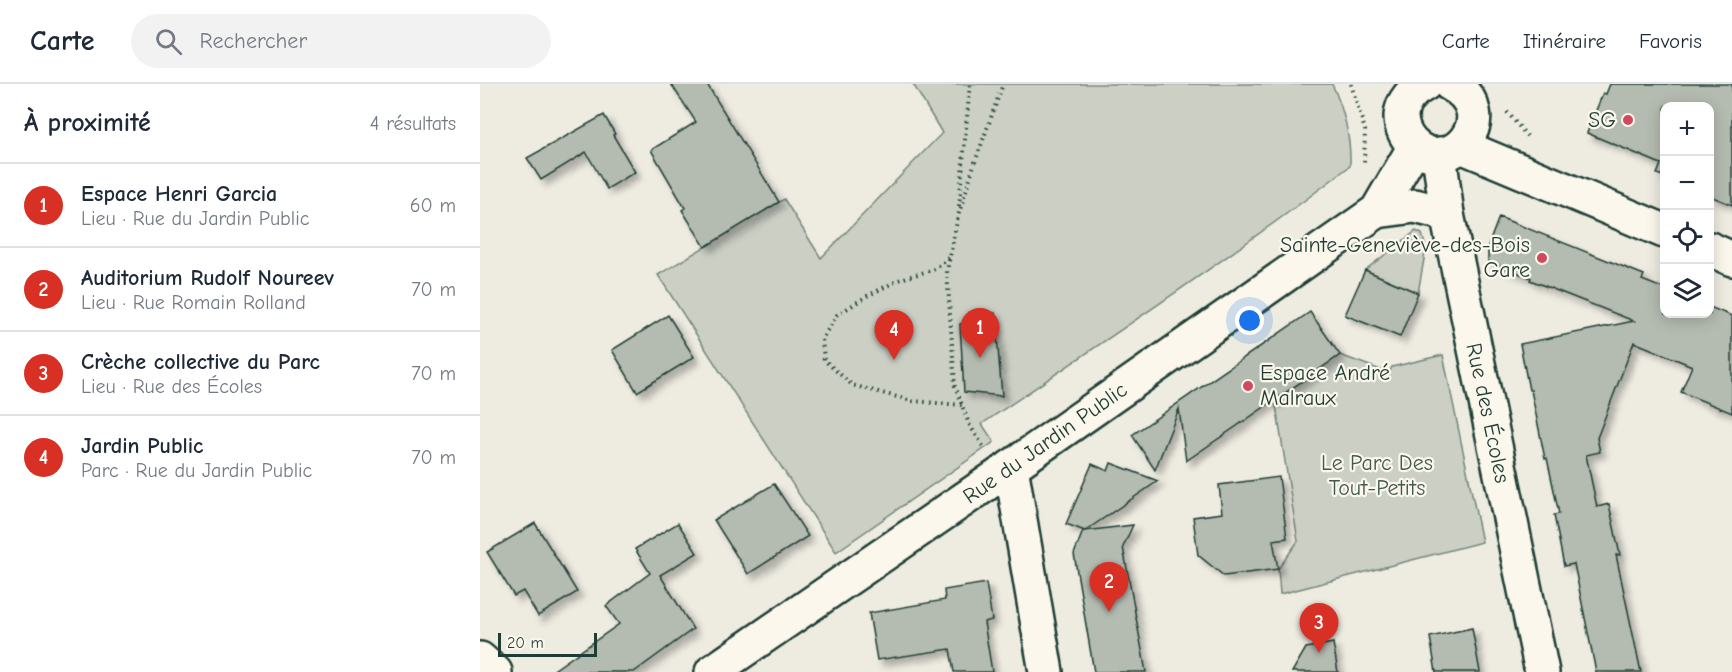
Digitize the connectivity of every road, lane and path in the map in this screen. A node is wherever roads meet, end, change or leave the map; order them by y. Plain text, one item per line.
1 (970, 84) edge
2 (1003, 84) edge
3 (1450, 84) edge
4 (1413, 87) edge
5 (1504, 106) dead end
6 (1533, 142) dead end
7 (1438, 149) junction
8 (1377, 211) junction
9 (1447, 214) junction
10 (958, 216) junction
11 (1660, 229) edge
12 (1714, 251) edge
13 (950, 257) junction
14 (1732, 259) edge
15 (963, 405) junction
16 (1006, 470) junction
17 (480, 659) edge
18 (495, 672) edge
19 (712, 672) edge
20 (1046, 672) edge
21 (1542, 672) edge

1 - 10 path
2 - 10 path
3 - 7 street, Rue du Jardin Public
4 - 7 street, Rue des Écoles
5 - 6 path
7 - 8 street, Rue du Jardin Public
7 - 9 street, Rue des Écoles
7 - 11 street
8 - 9 street, Rue du Jardin Public
8 - 16 street, Rue du Jardin Public
9 - 21 street, Rue des Écoles
10 - 13 path
12 - 14 street
13 - 15 path
13 - 15 path
15 - 16 path
16 - 19 street, Rue du Jardin Public
16 - 20 street
17 - 18 street

